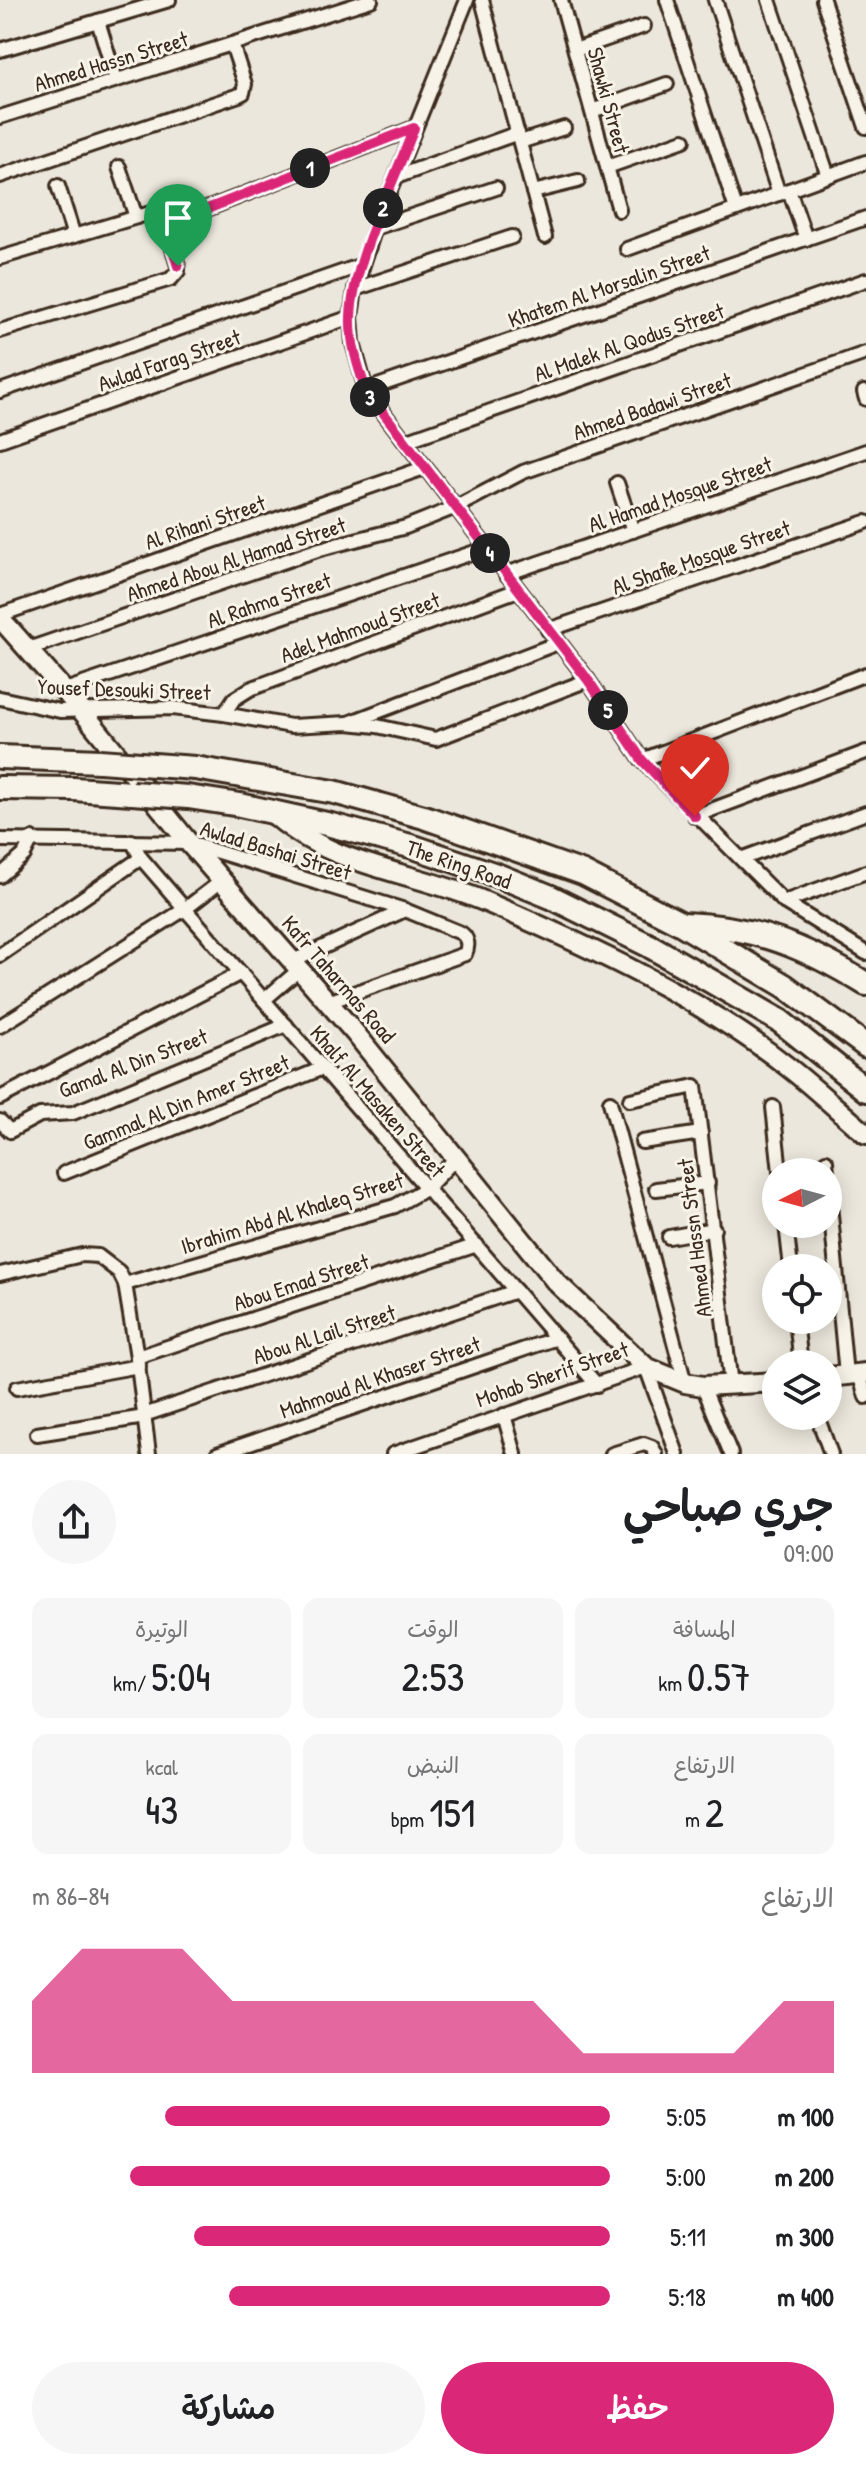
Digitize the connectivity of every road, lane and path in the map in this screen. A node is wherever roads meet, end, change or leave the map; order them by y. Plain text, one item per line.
1 (169, 0) edge
2 (369, 0) edge
3 (467, 0) edge
4 (482, 0) edge
5 (561, 0) edge
6 (667, 0) edge
7 (715, 0) edge
8 (769, 0) edge
9 (823, 0) edge
10 (98, 21) junction
11 (644, 26) dead end
12 (232, 44) junction
13 (0, 50) edge
14 (575, 50) junction
15 (116, 80) junction
16 (667, 84) dead end
17 (592, 111) junction
18 (0, 117) edge
19 (866, 127) edge
20 (414, 128) junction
21 (564, 128) dead end
22 (519, 137) junction
23 (684, 140) dead end
24 (866, 162) edge
25 (119, 167) dead end
26 (607, 167) junction
27 (0, 176) edge
28 (828, 176) junction
29 (396, 177) junction
30 (578, 181) dead end
31 (58, 186) dead end
32 (496, 188) dead end
33 (533, 192) junction
34 (784, 192) junction
35 (736, 209) junction
36 (619, 210) dead end
37 (136, 217) junction
38 (866, 218) edge
39 (166, 225) junction
40 (375, 228) junction
41 (74, 236) junction
42 (512, 237) dead end
43 (545, 237) dead end
44 (806, 239) junction
45 (627, 249) dead end
46 (0, 258) edge
47 (362, 265) junction
48 (866, 280) edge
49 (355, 289) junction
50 (351, 317) junction
51 (0, 331) edge
52 (866, 353) edge
53 (366, 390) junction
54 (0, 391) edge
55 (0, 440) edge
56 (405, 441) junction
57 (866, 451) edge
58 (424, 468) junction
59 (617, 483) dead end
60 (456, 507) junction
61 (866, 522) edge
62 (633, 531) junction
63 (487, 548) junction
64 (506, 574) junction
65 (518, 590) junction
66 (0, 617) edge
67 (548, 630) junction
68 (558, 643) junction
69 (28, 649) junction
70 (866, 674) edge
71 (588, 680) junction
72 (0, 686) edge
73 (65, 690) junction
74 (6, 700) edge
75 (82, 711) junction
76 (224, 714) junction
77 (348, 723) junction
78 (866, 752) edge
79 (0, 757) edge
80 (642, 760) junction
81 (0, 788) edge
82 (270, 811) junction
83 (866, 813) edge
84 (695, 816) junction
85 (32, 839) junction
86 (0, 840) edge
87 (132, 841) junction
88 (189, 843) junction
89 (141, 858) junction
90 (741, 859) junction
91 (866, 872) edge
92 (0, 876) edge
93 (223, 880) junction
94 (784, 902) junction
95 (185, 909) junction
96 (405, 910) junction
97 (680, 923) junction
98 (866, 953) edge
99 (0, 955) edge
100 (296, 965) junction
101 (241, 973) junction
102 (866, 984) edge
103 (264, 1000) junction
104 (328, 1002) junction
105 (286, 1025) junction
106 (0, 1026) edge
107 (866, 1046) edge
108 (323, 1068) junction
109 (866, 1090) edge
110 (0, 1098) edge
111 (630, 1100) dead end
112 (610, 1102) dead end
113 (773, 1107) dead end
114 (0, 1121) edge
115 (701, 1133) junction
116 (866, 1134) edge
117 (642, 1142) dead end
118 (457, 1157) junction
119 (778, 1158) edge
120 (64, 1173) dead end
121 (708, 1183) junction
122 (427, 1188) junction
123 (656, 1189) dead end
124 (714, 1229) junction
125 (669, 1237) dead end
126 (834, 1238) edge
127 (477, 1245) junction
128 (0, 1274) edge
129 (125, 1284) junction
130 (516, 1291) junction
131 (557, 1338) junction
132 (138, 1362) junction
133 (646, 1367) junction
134 (850, 1375) edge
135 (762, 1383) edge
136 (694, 1384) junction
137 (597, 1385) junction
138 (731, 1385) junction
139 (17, 1388) dead end
140 (866, 1397) edge
141 (504, 1415) junction
142 (144, 1416) junction
143 (822, 1430) edge
144 (37, 1434) dead end
145 (149, 1454) edge
146 (217, 1454) edge
147 (393, 1454) edge
148 (515, 1454) edge
149 (612, 1454) edge
150 (656, 1454) edge
151 (677, 1454) edge
152 (731, 1454) edge
153 (831, 1454) edge

1 - 10 street
2 - 12 street, Ahmed Hassn Street
3 - 20 street
4 - 22 street
5 - 14 street, Shawki Street
6 - 35 street
7 - 34 street
8 - 28 street
9 - 19 street
10 - 13 street
10 - 15 street
11 - 14 street
12 - 15 street, Ahmed Hassn Street
12 - 27 street
14 - 17 street, Shawki Street
15 - 18 street, Ahmed Hassn Street
16 - 17 street
17 - 26 street, Shawki Street
20 - 29 street
20 - 39 street
21 - 22 street
22 - 29 street
22 - 33 street
23 - 26 street
24 - 28 street
25 - 37 street
26 - 36 street, Shawki Street
28 - 34 street
29 - 40 street
30 - 33 street
31 - 41 street
32 - 40 street
33 - 43 street
34 - 35 street
34 - 44 street
35 - 45 street
37 - 39 street
37 - 41 street
38 - 44 street, Khatem Al Morsalin Street
39 - 51 street
40 - 47 street
41 - 46 street
42 - 49 street
44 - 53 street, Khatem Al Morsalin Street
47 - 49 street
47 - 54 street
48 - 56 street, Al Malek Al Qodus Street
49 - 50 street
50 - 53 street
50 - 55 street, Awlad Farag Street
52 - 60 street, Ahmed Badawi Street
53 - 56 street
56 - 58 street
57 - 62 street, Al Hamad Mosque Street
58 - 60 street
58 - 66 street, Al Rihani Street
59 - 62 street
60 - 63 street
60 - 69 street, Ahmed Abou Al Hamad Street
61 - 67 street, Al Shafie Mosque Street
62 - 64 street, Al Hamad Mosque Street
63 - 64 street
63 - 73 street, Al Rahma Street
64 - 65 street
65 - 67 street
65 - 76 street, Adel Mahmoud Street
66 - 69 street, Kafr Taharmas Road
67 - 68 street
68 - 71 street
68 - 77 street
69 - 73 street, Kafr Taharmas Road
70 - 80 street
71 - 77 street, Yousef Desouki Street
71 - 80 street
72 - 74 street
73 - 75 street, Kafr Taharmas Road
74 - 75 street, Yousef Desouki Street
75 - 76 street, Yousef Desouki Street
75 - 88 street, Kafr Taharmas Road
76 - 77 street, Yousef Desouki Street
78 - 84 street
79 - 97 highway, The Ring Road, bridge
80 - 84 street
81 - 82 highway, The Ring Road, bridge
82 - 109 highway, The Ring Road
82 - 116 street
83 - 90 street
84 - 90 street
85 - 86 street, Awlad Bashai Street
85 - 87 street, Awlad Bashai Street
85 - 92 street
87 - 88 street, Awlad Bashai Street
87 - 89 street, Khalf Al Masaken Street
88 - 93 street, Kafr Taharmas Road
88 - 96 street, Awlad Bashai Street
89 - 95 street, Khalf Al Masaken Street
89 - 99 street
90 - 94 street
91 - 94 street
93 - 95 street
93 - 100 street, Kafr Taharmas Road
94 - 98 street
95 - 101 street, Khalf Al Masaken Street
95 - 106 street
96 - 100 street
96 - 104 street, Awlad Bashai Street
97 - 102 highway
97 - 107 highway, The Ring Road
100 - 103 street
100 - 104 street, Kafr Taharmas Road
101 - 103 street, Khalf Al Masaken Street
101 - 110 street
103 - 105 street, Khalf Al Masaken Street
104 - 118 street, Kafr Taharmas Road
105 - 108 street, Khalf Al Masaken Street
105 - 114 street, Gamal Al Din Street
108 - 120 street, Gammal Al Din Amer Street
108 - 122 street, Khalf Al Masaken Street
111 - 115 street, Ahmed Hassn Street
112 - 136 street
113 - 119 street
115 - 117 street
115 - 121 street, Ahmed Hassn Street
118 - 122 street, Ibrahim Abd Al Khaleq Street
118 - 133 street, Kafr Taharmas Road
121 - 123 street
121 - 124 street, Ahmed Hassn Street
122 - 127 street, Khalf Al Masaken Street
122 - 129 street, Ibrahim Abd Al Khaleq Street
124 - 125 street
124 - 138 street, Ahmed Hassn Street
126 - 134 street
127 - 130 street, Khalf Al Masaken Street
127 - 132 street, Abou Emad Street
128 - 129 street
129 - 132 street
130 - 131 street, Khalf Al Masaken Street
130 - 142 street, Abou Al Lail Street
131 - 137 street, Khalf Al Masaken Street
131 - 146 street, Mahmoud Al Khaser Street
132 - 139 street, Abou Emad Street
132 - 142 street
133 - 136 street, Mohab Sherif Street
133 - 137 street, Mohab Sherif Street
133 - 151 street
134 - 140 street
135 - 138 street, Mohab Sherif Street
136 - 138 street, Mohab Sherif Street
136 - 152 street
137 - 141 street, Mohab Sherif Street
141 - 147 street, Mohab Sherif Street
141 - 148 street
142 - 144 street, Abou Al Lail Street
142 - 145 street
143 - 153 street
149 - 150 street

